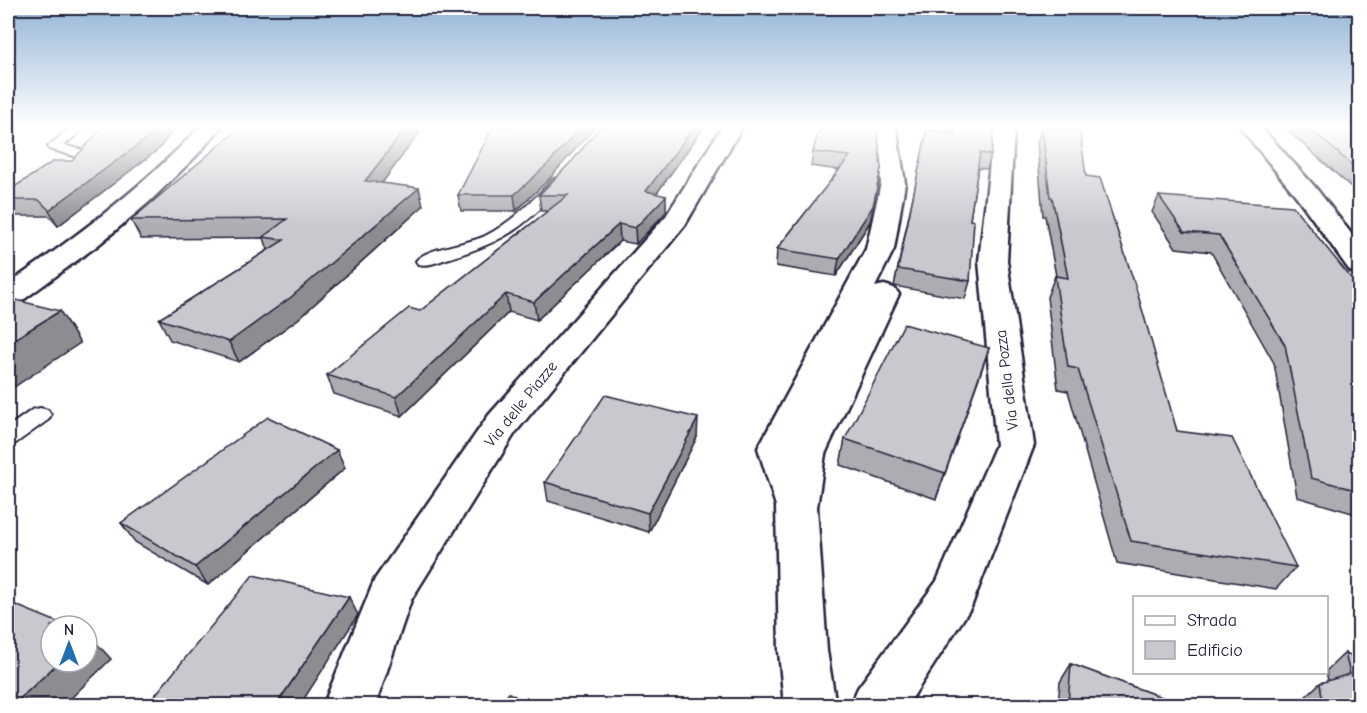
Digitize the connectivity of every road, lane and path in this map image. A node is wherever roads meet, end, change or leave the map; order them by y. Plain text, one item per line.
1 (180, 160) edge
2 (712, 160) edge
3 (890, 160) edge
4 (1001, 160) edge
5 (1279, 160) edge
6 (571, 166) edge
7 (424, 261) dead end
8 (1359, 264) edge
9 (884, 294) dead end
10 (8, 297) edge
11 (40, 416) dead end
12 (8, 437) edge
13 (796, 507) junction
14 (349, 705) edge
15 (810, 705) edge
16 (876, 705) edge

1 - 10 street
2 - 14 street, Via delle Piazze
3 - 13 street
4 - 16 street, Via della Pozza
5 - 8 street
6 - 7 lane
9 - 13 street
11 - 12 lane
13 - 15 street

